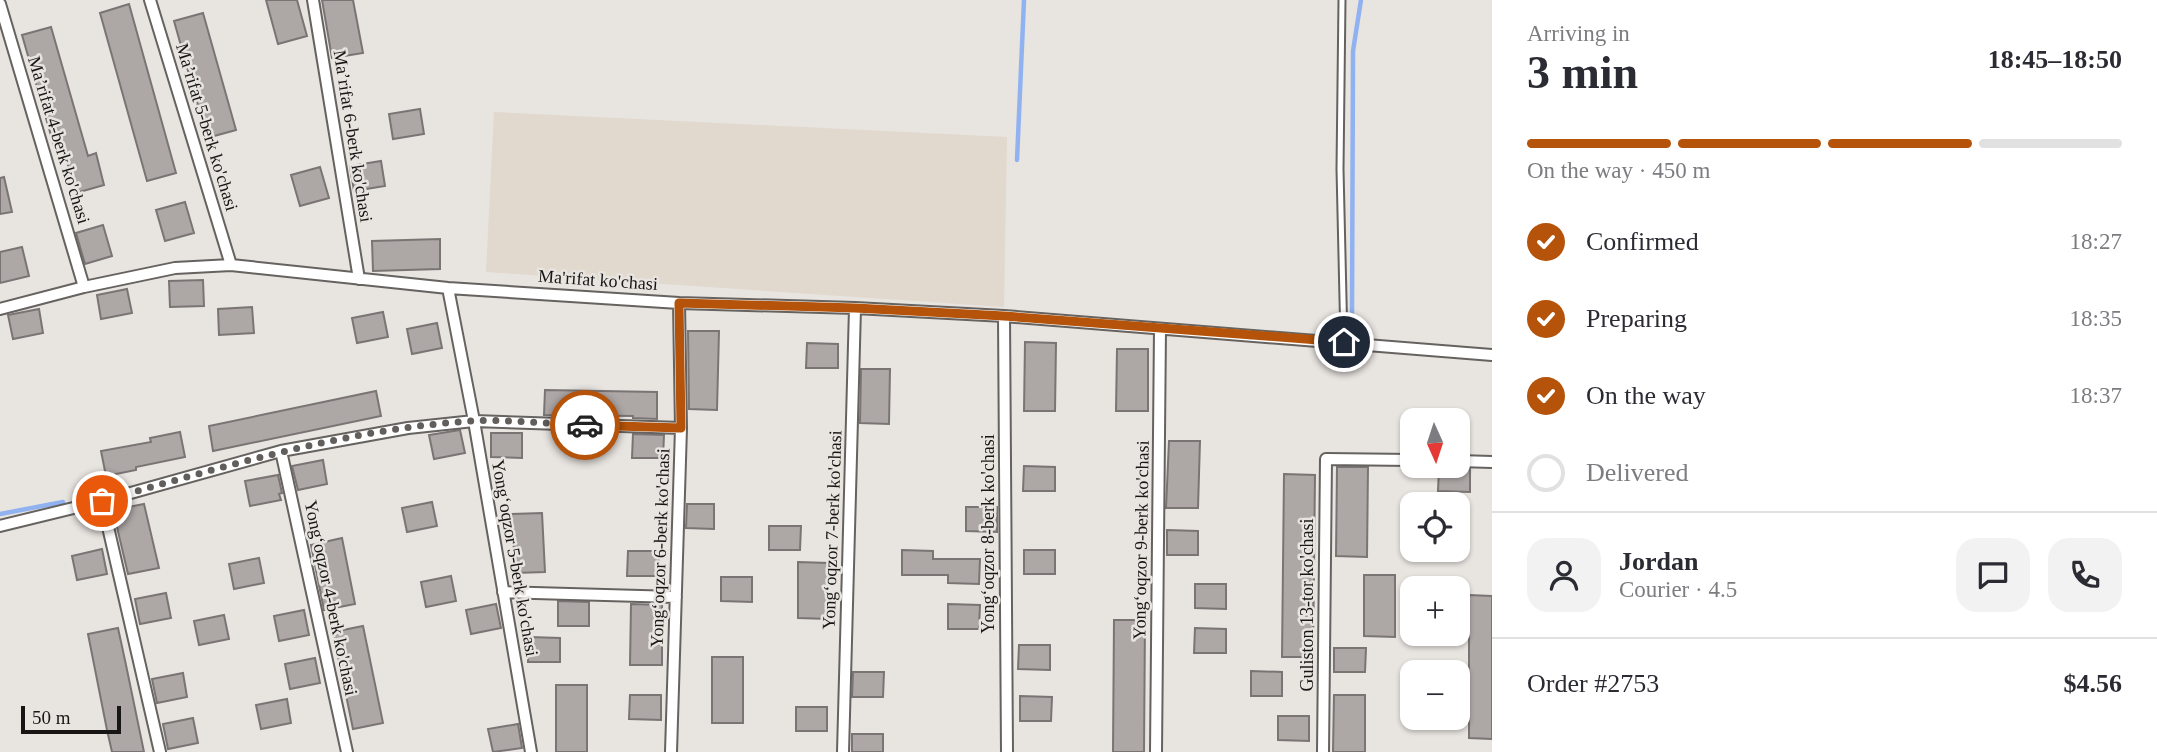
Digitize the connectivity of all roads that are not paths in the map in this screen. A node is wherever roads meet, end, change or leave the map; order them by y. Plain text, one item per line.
1 (150, 0) edge
2 (313, 0) edge
3 (1342, 0) edge
4 (0, 4) edge
5 (231, 265) junction
6 (359, 279) junction
7 (84, 287) junction
8 (448, 288) junction
9 (679, 303) junction
10 (855, 308) junction
11 (0, 309) edge
12 (1004, 316) junction
13 (1160, 329) junction
14 (1344, 342) junction
15 (1492, 355) edge
16 (474, 421) junction
17 (681, 428) junction
18 (281, 451) junction
19 (1400, 460) edge
20 (1470, 461) edge
21 (1492, 462) edge
22 (102, 501) junction
23 (0, 526) edge
24 (503, 592) junction
25 (676, 597) junction
26 (160, 752) edge
27 (347, 752) edge
28 (531, 752) edge
29 (671, 752) edge
30 (843, 752) edge
31 (1007, 752) edge
32 (1156, 752) edge
33 (1323, 752) edge

1 - 5 street, Ma’rifat 5-berk ko'chasi
2 - 6 street, Ma’rifat 6-berk ko'chasi
3 - 14 lane
4 - 7 street, Ma’rifat 4-berk ko'chasi
5 - 6 street, Ma'rifat ko'chasi
5 - 7 street, Ma'rifat ko'chasi
6 - 8 street, Ma'rifat ko'chasi
7 - 11 street, Ma'rifat ko'chasi
8 - 9 street, Ma'rifat ko'chasi
8 - 16 street, Yong‘oqzor 5-berk ko'chasi
9 - 10 street, Ma'rifat ko'chasi
9 - 17 street, Yong‘oqzor 6-berk ko'chasi
10 - 12 street, Ma'rifat ko'chasi
10 - 30 street, Yong‘oqzor 7-berk ko'chasi
12 - 13 street, Ma'rifat ko'chasi
12 - 31 street, Yong‘oqzor 8-berk ko'chasi
13 - 14 street, Ma'rifat ko'chasi
13 - 32 street, Yong‘oqzor 9-berk ko'chasi
14 - 15 street, Ma'rifat ko'chasi
16 - 17 street
16 - 18 street
16 - 24 street, Yong‘oqzor 5-berk ko'chasi
17 - 25 street, Yong‘oqzor 6-berk ko'chasi
18 - 22 street
18 - 27 street, Yong‘oqzor 4-berk ko'chasi
19 - 33 street, Guliston 13-tor ko'chasi
20 - 21 street
22 - 23 street
22 - 26 street
24 - 25 street
24 - 28 street, Yong‘oqzor 5-berk ko'chasi
25 - 29 street, Yong‘oqzor 6-berk ko'chasi

